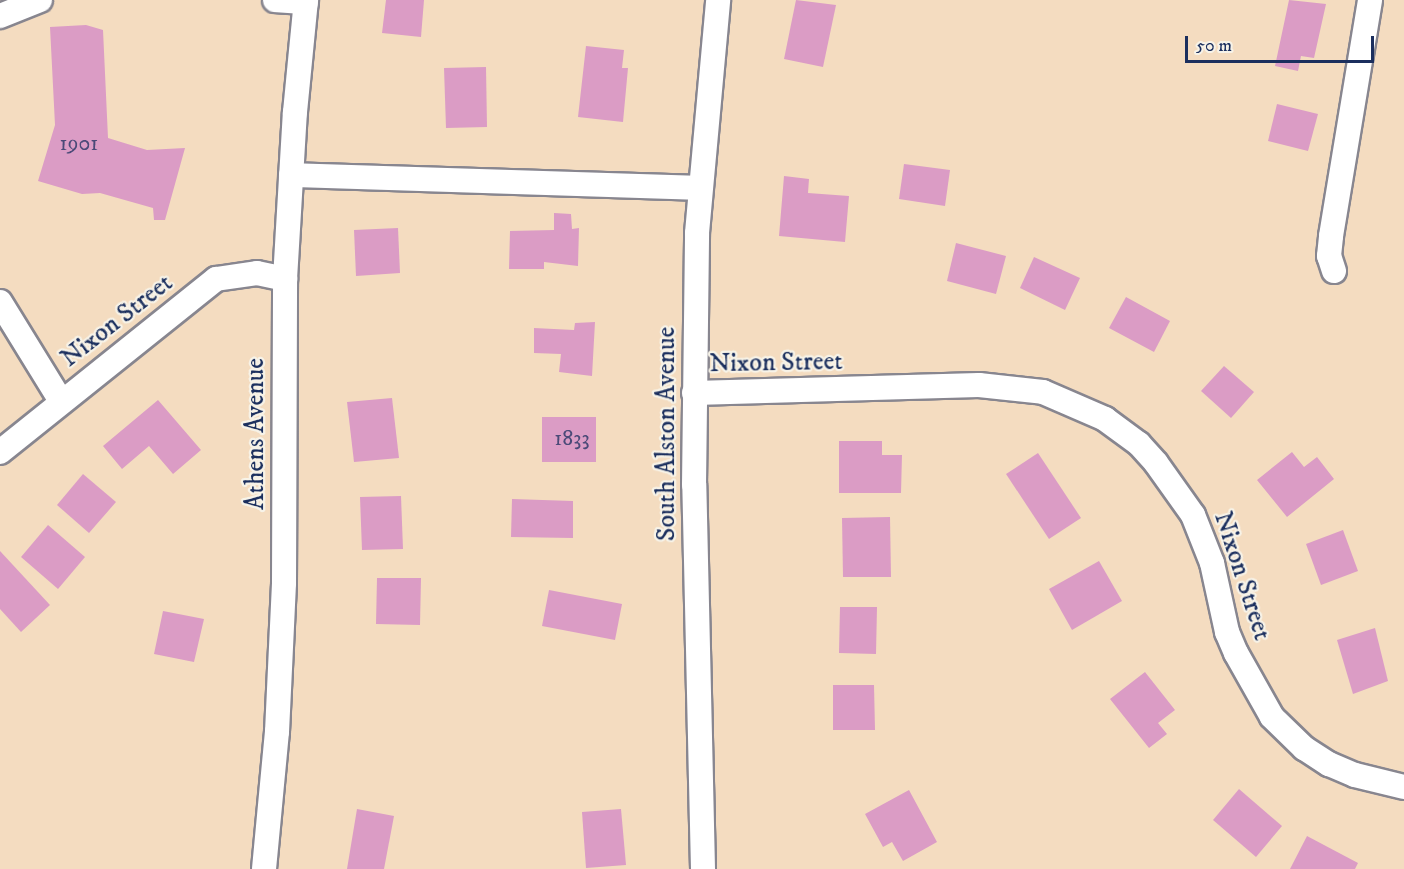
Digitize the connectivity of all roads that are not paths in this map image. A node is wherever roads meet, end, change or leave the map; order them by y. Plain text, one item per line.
1 (40, 0) edge
2 (275, 0) edge
3 (718, 0) edge
4 (1370, 0) edge
5 (306, 1) edge
6 (0, 16) edge
7 (291, 175) junction
8 (699, 188) junction
9 (1334, 271) dead end
10 (285, 279) junction
11 (0, 302) edge
12 (694, 393) junction
13 (61, 401) junction
14 (0, 452) edge
15 (1404, 787) edge
16 (264, 869) edge
17 (702, 869) edge

1 - 6 street
2 - 5 street
3 - 8 street, South Alston Avenue
4 - 9 street
5 - 7 street, Athens Avenue
7 - 8 street
7 - 10 street, Athens Avenue
8 - 12 street, South Alston Avenue
10 - 13 street, Nixon Street
10 - 16 street, Athens Avenue
11 - 13 street
12 - 15 street, Nixon Street
12 - 17 street, South Alston Avenue
13 - 14 street, Nixon Street

